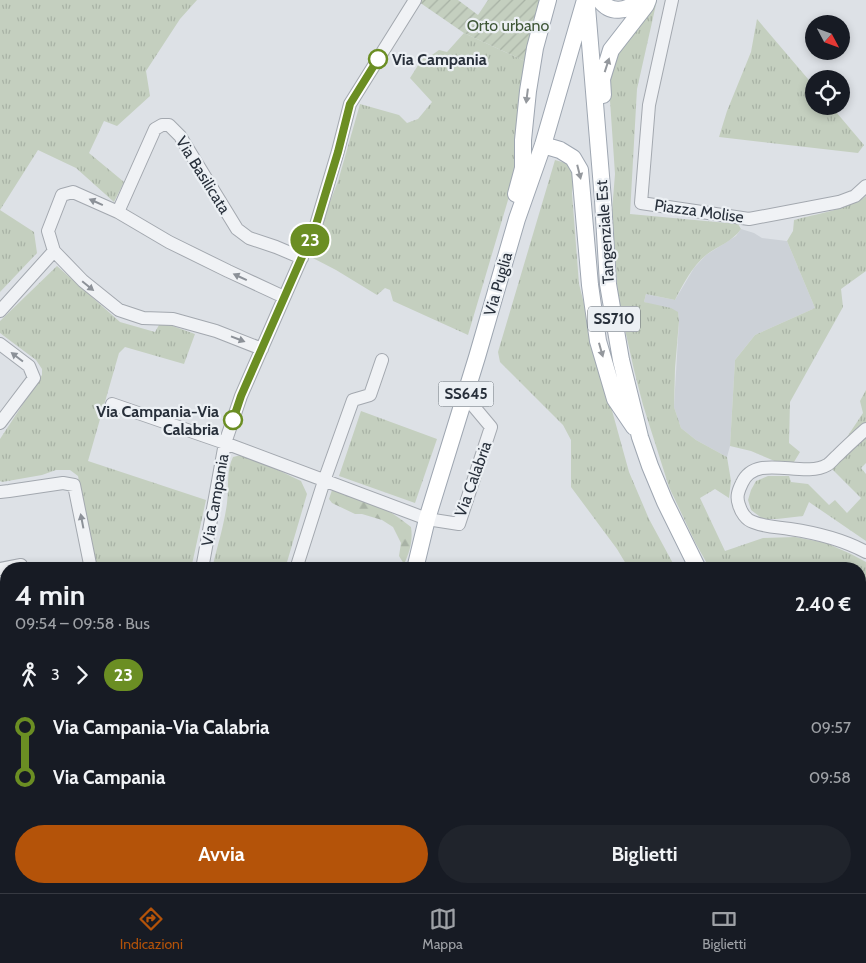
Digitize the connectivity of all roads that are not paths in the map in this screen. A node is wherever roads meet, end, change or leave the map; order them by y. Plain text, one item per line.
1 (416, 0) edge
2 (548, 0) edge
3 (586, 0) edge
4 (639, 0) edge
5 (648, 0) edge
6 (672, 0) edge
7 (605, 4) edge
8 (543, 145) junction
9 (866, 186) edge
10 (603, 200) junction
11 (118, 212) junction
12 (517, 219) junction
13 (54, 251) junction
14 (302, 258) junction
15 (284, 297) junction
16 (0, 311) edge
17 (0, 344) edge
18 (262, 348) junction
19 (382, 360) dead end
20 (465, 396) junction
21 (112, 404) dead end
22 (0, 422) edge
23 (866, 429) edge
24 (640, 437) junction
25 (225, 442) junction
26 (324, 480) junction
27 (0, 492) edge
28 (427, 519) junction
29 (866, 552) edge
30 (90, 562) edge
31 (203, 562) edge
32 (298, 562) edge
33 (417, 562) edge
34 (695, 562) edge

1 - 14 street, Via Campania
2 -> 12 main road
3 - 8 main road, Via Puglia / SS645
3 - 10 main road, Tangenziale Est / SS710
4 - 7 main road
10 -> 5 main road
6 - 9 street, Piazza Molise
8 - 12 main road, Via Puglia / SS645
8 -> 24 main road
10 - 24 main road, Tangenziale Est / SS710
11 -> 13 street
11 - 14 street, Via Basilicata
15 -> 11 street
12 - 20 main road, Via Puglia / SS645
13 - 16 street
13 -> 18 street
14 - 15 street, Via Campania
15 - 18 street, Via Campania
22 -> 17 street
18 - 25 street, Via Campania
19 - 26 street
20 - 28 main road, Via Puglia / SS645
20 - 28 street, Via Calabria
21 - 25 street, Via Calabria
23 - 29 street
24 - 34 main road, Tangenziale Est / SS710
25 - 26 street, Via Calabria
25 - 31 street, Via Campania
26 - 28 street, Via Calabria
26 - 32 street
30 -> 27 street
28 - 33 main road, Via Puglia / SS645

